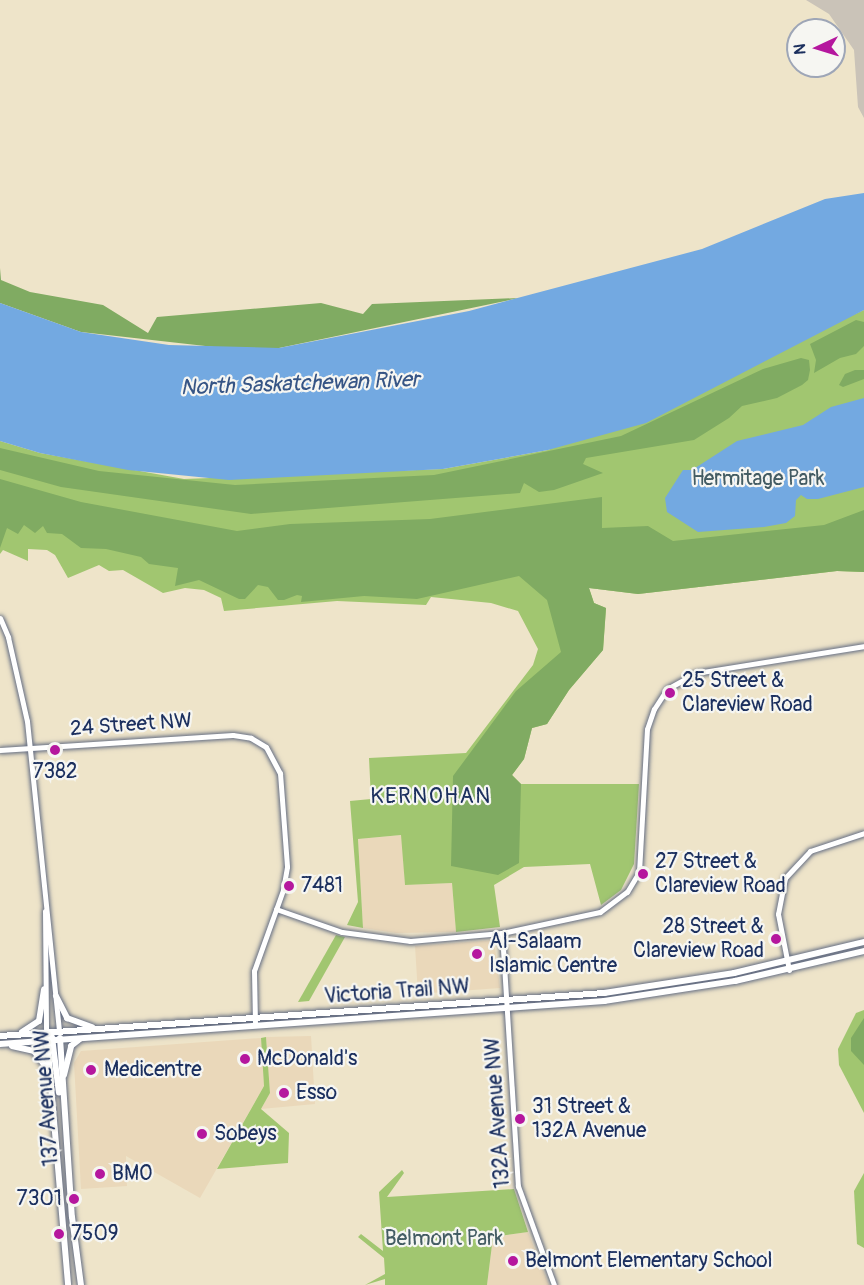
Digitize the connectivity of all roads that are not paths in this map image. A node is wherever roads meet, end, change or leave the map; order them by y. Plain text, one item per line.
1 (0, 618) edge
2 (864, 646) edge
3 (31, 748) junction
4 (0, 750) edge
5 (864, 833) edge
6 (276, 909) junction
7 (45, 910) junction
8 (502, 933) junction
9 (864, 942) edge
10 (864, 951) edge
11 (787, 962) junction
12 (789, 970) junction
13 (44, 989) junction
14 (56, 996) junction
15 (507, 1001) junction
16 (507, 1009) junction
17 (255, 1018) junction
18 (255, 1026) junction
19 (101, 1029) junction
20 (59, 1032) junction
21 (46, 1033) junction
22 (13, 1035) junction
23 (0, 1036) edge
24 (82, 1038) junction
25 (53, 1040) junction
26 (0, 1044) edge
27 (49, 1074) junction
28 (62, 1081) junction
29 (66, 1132) junction
30 (68, 1285) edge
31 (81, 1285) edge
32 (554, 1285) edge

1 - 3 street, 137 Avenue NW
2 - 8 street
3 - 4 street, 24 Street NW
3 - 6 street, 24 Street NW
3 - 7 street, 137 Avenue NW
5 - 11 street
6 - 8 street
6 - 17 street
7 - 13 street, 137 Avenue NW
7 - 14 street, 137 Avenue NW
8 - 15 street, 132A Avenue NW
9 - 11 main road, Victoria Trail NW
10 - 12 main road, Victoria Trail NW
11 - 12 street
11 - 15 main road, Victoria Trail NW
12 - 16 main road, Victoria Trail NW
13 - 21 street, 137 Avenue NW
13 - 22 main road
14 - 19 main road
14 - 20 street, 137 Avenue NW
15 - 16 street, 132A Avenue NW
15 - 17 main road, Victoria Trail NW
16 - 18 main road, Victoria Trail NW
16 - 32 street, 132A Avenue NW
17 - 18 street
17 - 19 main road, Victoria Trail NW
18 - 24 main road, Victoria Trail NW
19 - 20 main road, Victoria Trail NW
20 - 21 main road, Victoria Trail NW
20 - 25 main road, 137 Avenue NW
21 - 22 main road, Victoria Trail NW
21 - 25 main road
22 - 23 main road, Victoria Trail NW
24 - 25 main road, Victoria Trail NW
24 - 28 main road
25 - 26 main road, Victoria Trail NW
25 - 27 main road, 137 Avenue NW
25 - 28 main road, 137 Avenue NW
25 - 29 main road
26 - 27 main road
27 - 30 main road, 137 Avenue NW
28 - 29 main road, 137 Avenue NW
29 - 31 main road, 137 Avenue NW

